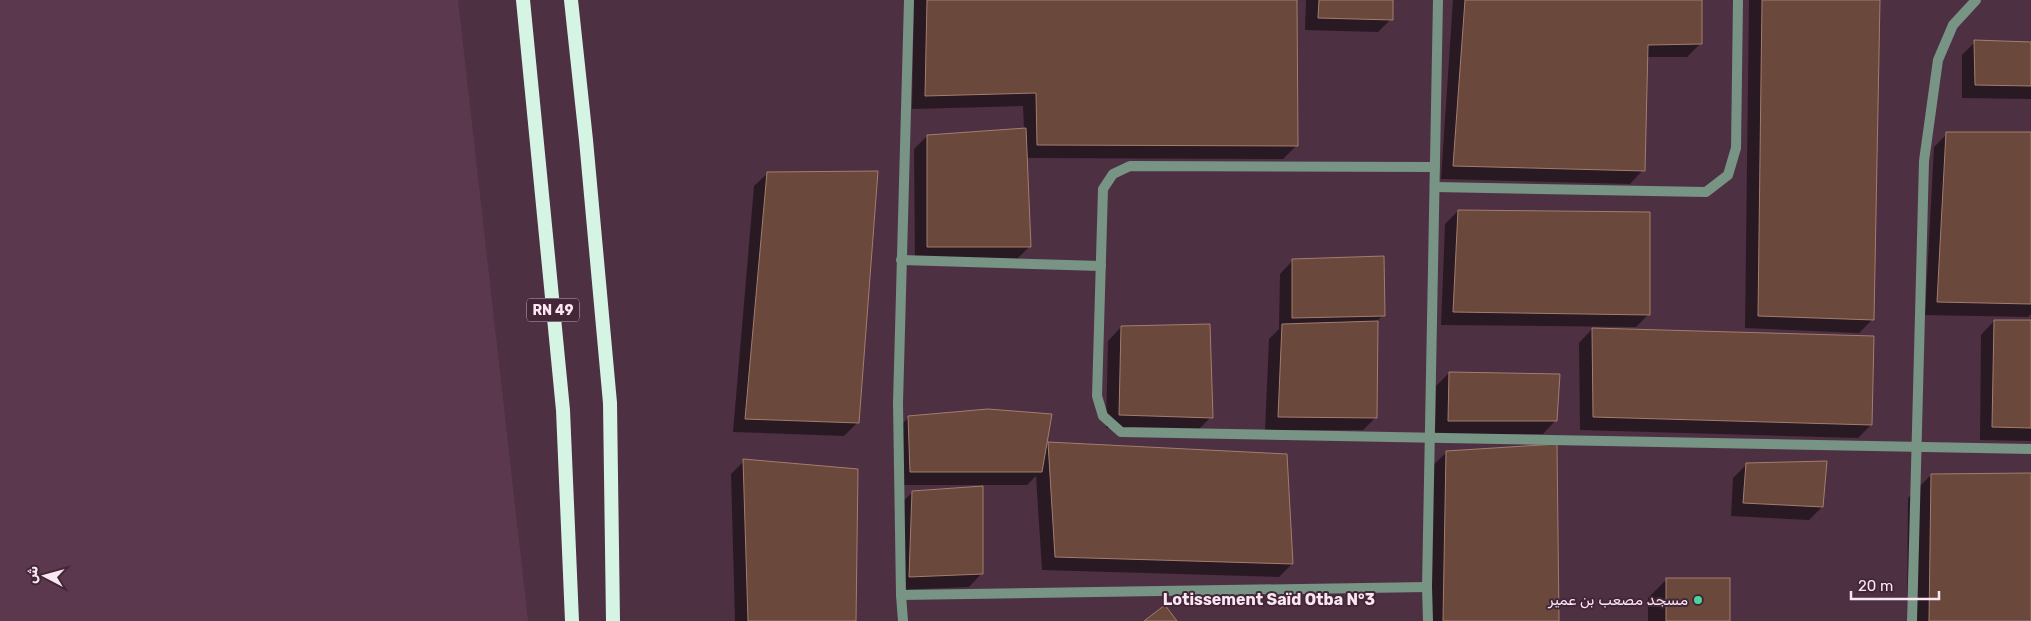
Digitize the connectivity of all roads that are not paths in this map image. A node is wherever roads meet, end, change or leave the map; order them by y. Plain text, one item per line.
1 (523, 0) edge
2 (571, 0) edge
3 (909, 0) edge
4 (1438, 0) edge
5 (1738, 0) edge
6 (1976, 0) edge
7 (1435, 167) junction
8 (1435, 187) junction
9 (901, 260) junction
10 (1101, 266) junction
11 (1430, 437) junction
12 (1915, 446) junction
13 (2031, 448) edge
14 (1427, 588) junction
15 (901, 594) junction
16 (572, 621) edge
17 (613, 621) edge
18 (903, 621) edge
19 (1428, 621) edge
20 (1912, 621) edge

1 - 16 highway, RN 49
2 - 17 highway, RN 49
3 - 9 street
4 - 7 street
5 - 8 street
6 - 12 street
7 - 8 street
7 - 10 street
8 - 11 street
9 - 10 street
9 - 15 street
10 - 11 street
11 - 12 street
11 - 14 street
12 - 13 street
12 - 20 street
14 - 15 street
14 - 19 street
15 - 18 street

